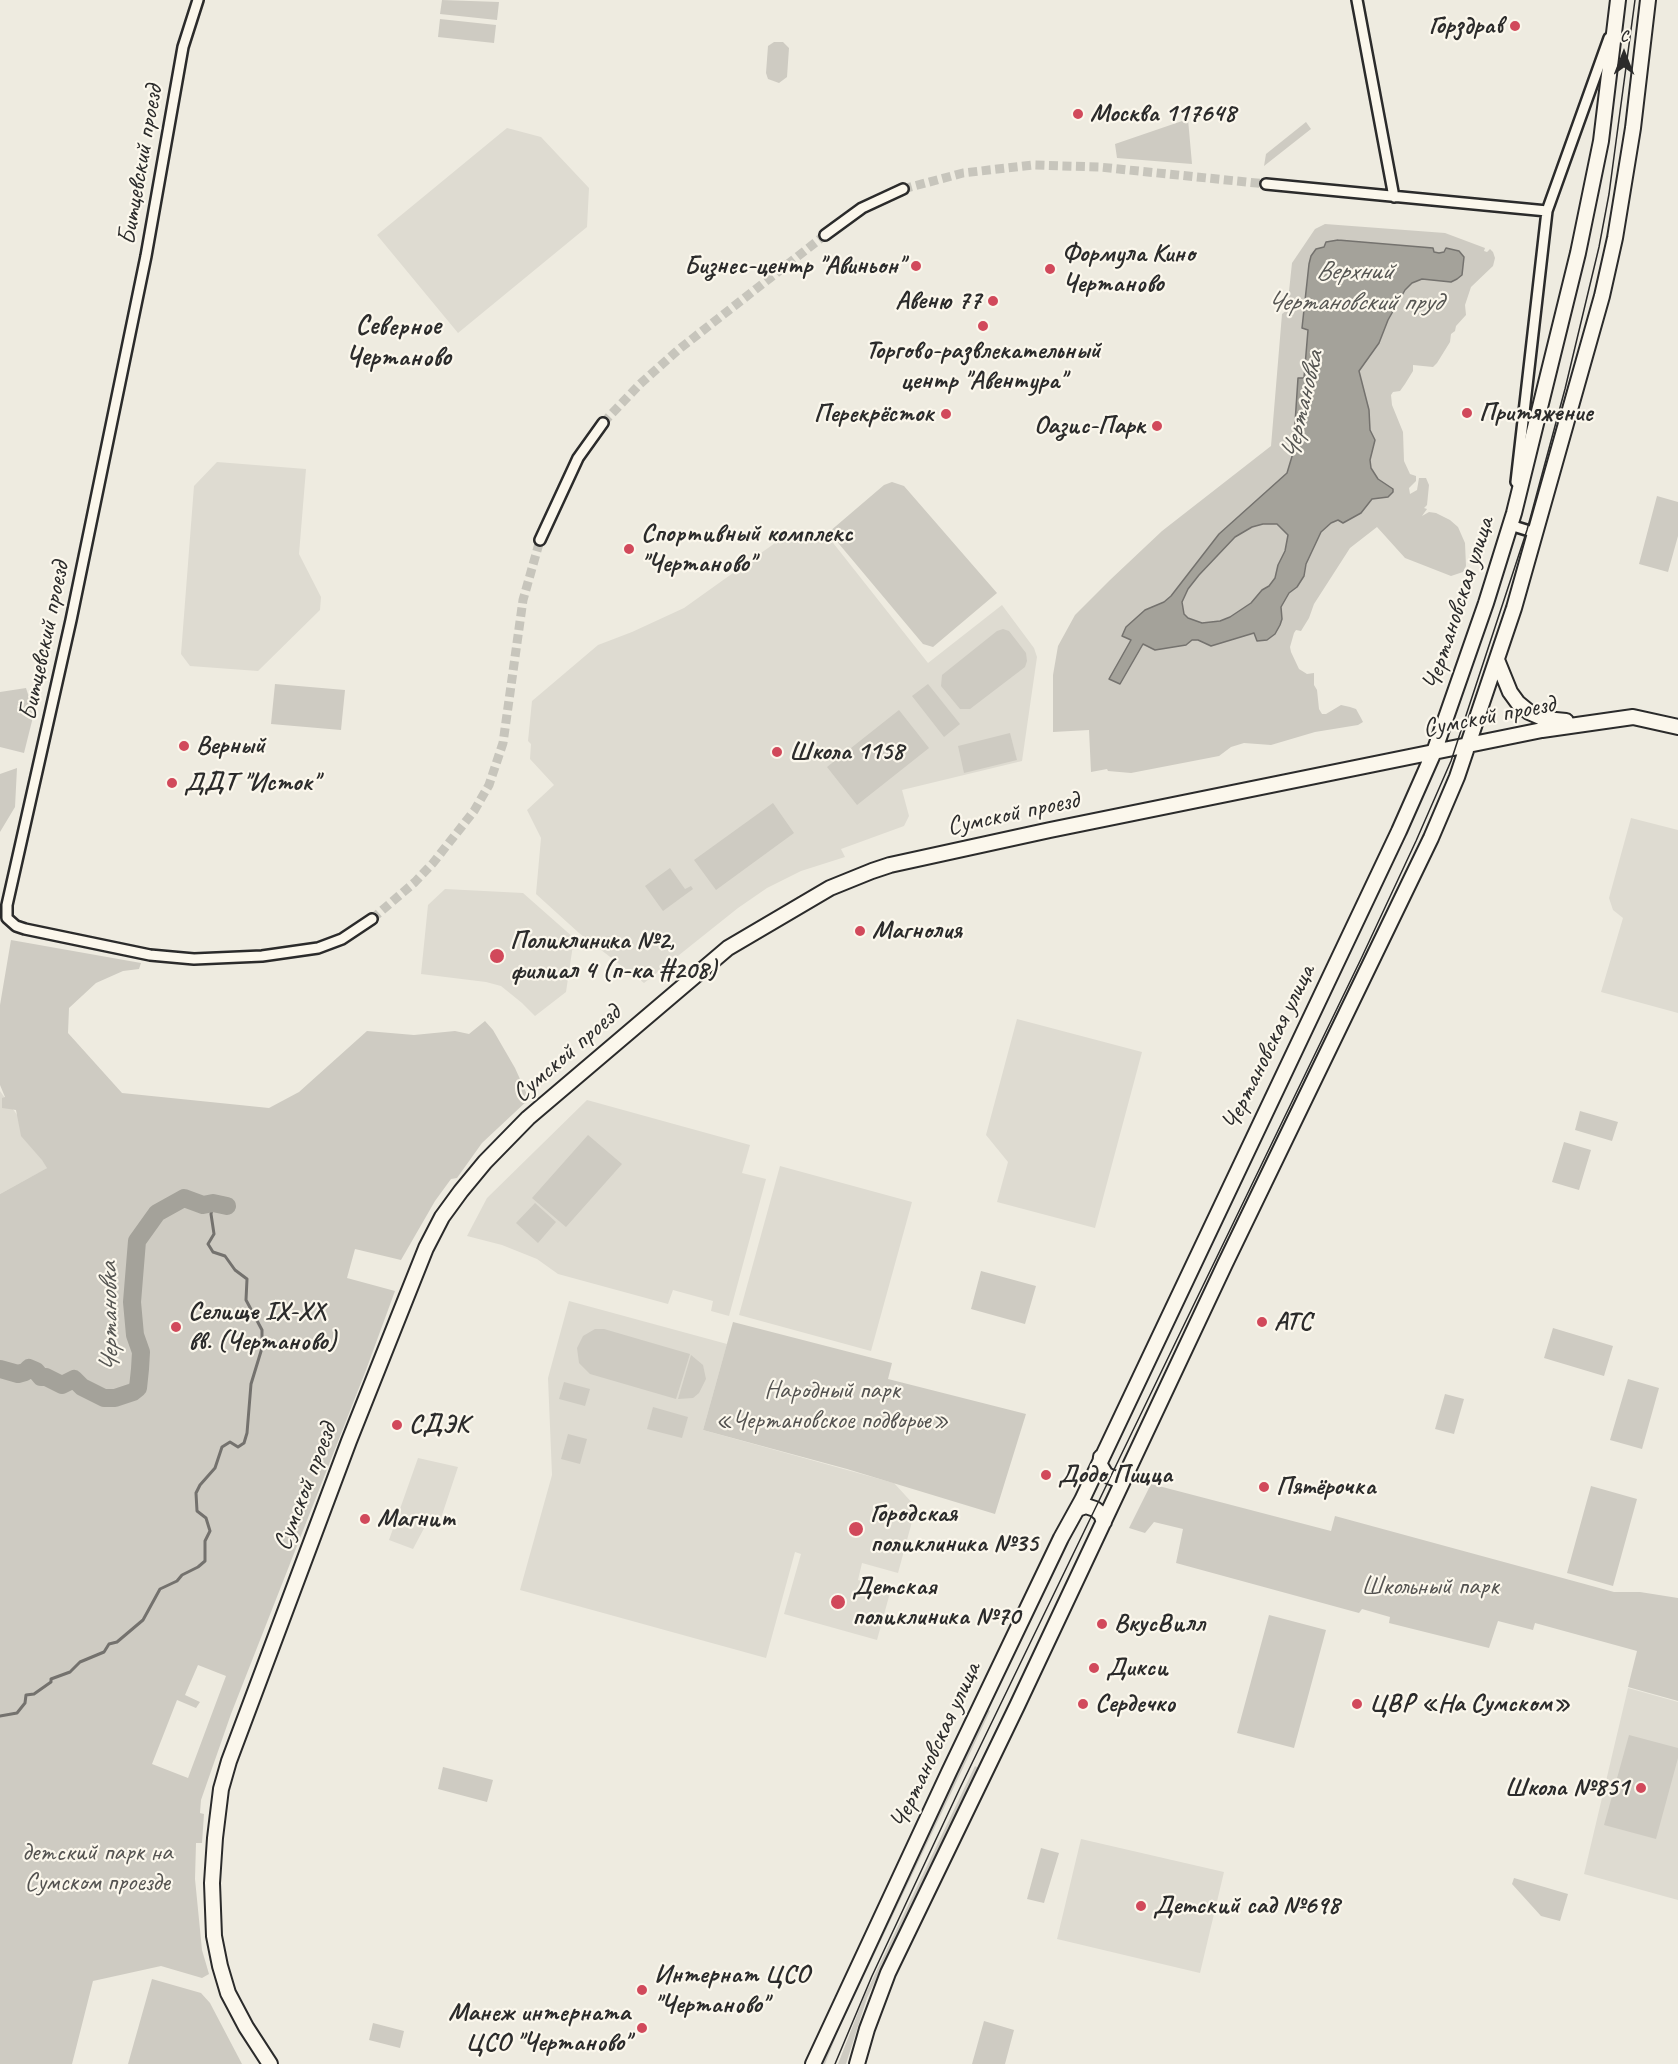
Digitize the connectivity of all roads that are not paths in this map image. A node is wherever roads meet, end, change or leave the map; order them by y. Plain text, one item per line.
1 (198, 0) edge
2 (1357, 0) edge
3 (1618, 0) edge
4 (1648, 0) edge
5 (1617, 19) junction
6 (1266, 184) tunnel mouth
7 (903, 189) tunnel mouth
8 (1394, 197) junction
9 (1547, 211) junction
10 (825, 235) tunnel mouth
11 (603, 423) tunnel mouth
12 (1512, 519) junction
13 (1536, 533) junction
14 (540, 540) tunnel mouth
15 (1497, 660) junction
16 (1598, 721) junction
17 (1678, 727) edge
18 (1468, 745) junction
19 (1434, 752) junction
20 (372, 919) tunnel mouth
21 (1101, 1457) junction
22 (1126, 1475) junction
23 (1077, 1509) junction
24 (1104, 1522) junction
25 (270, 2064) edge
26 (813, 2064) edge
27 (857, 2064) edge

1 - 20 street, Битцевский проезд
2 - 8 street
3 - 5 main road, Чертановская улица
4 - 13 main road, Чертановская улица
5 - 9 street
5 - 12 main road, Чертановская улица
6 - 8 street
7 - 10 street
8 - 9 street
9 - 12 street
11 - 14 street
12 - 13 street
12 - 19 main road, Чертановская улица
13 - 15 main road, Чертановская улица
15 - 16 main road
15 - 18 main road, Чертановская улица
16 - 17 main road, Сумской проезд
16 - 18 main road, Сумской проезд
18 - 19 main road, Сумской проезд
18 - 22 main road, Чертановская улица
19 - 21 main road, Чертановская улица
19 - 25 main road, Сумской проезд
21 - 22 main road
21 - 23 main road, Чертановская улица
22 - 24 main road, Чертановская улица
23 - 24 main road
23 - 26 main road, Чертановская улица
24 - 27 main road, Чертановская улица

